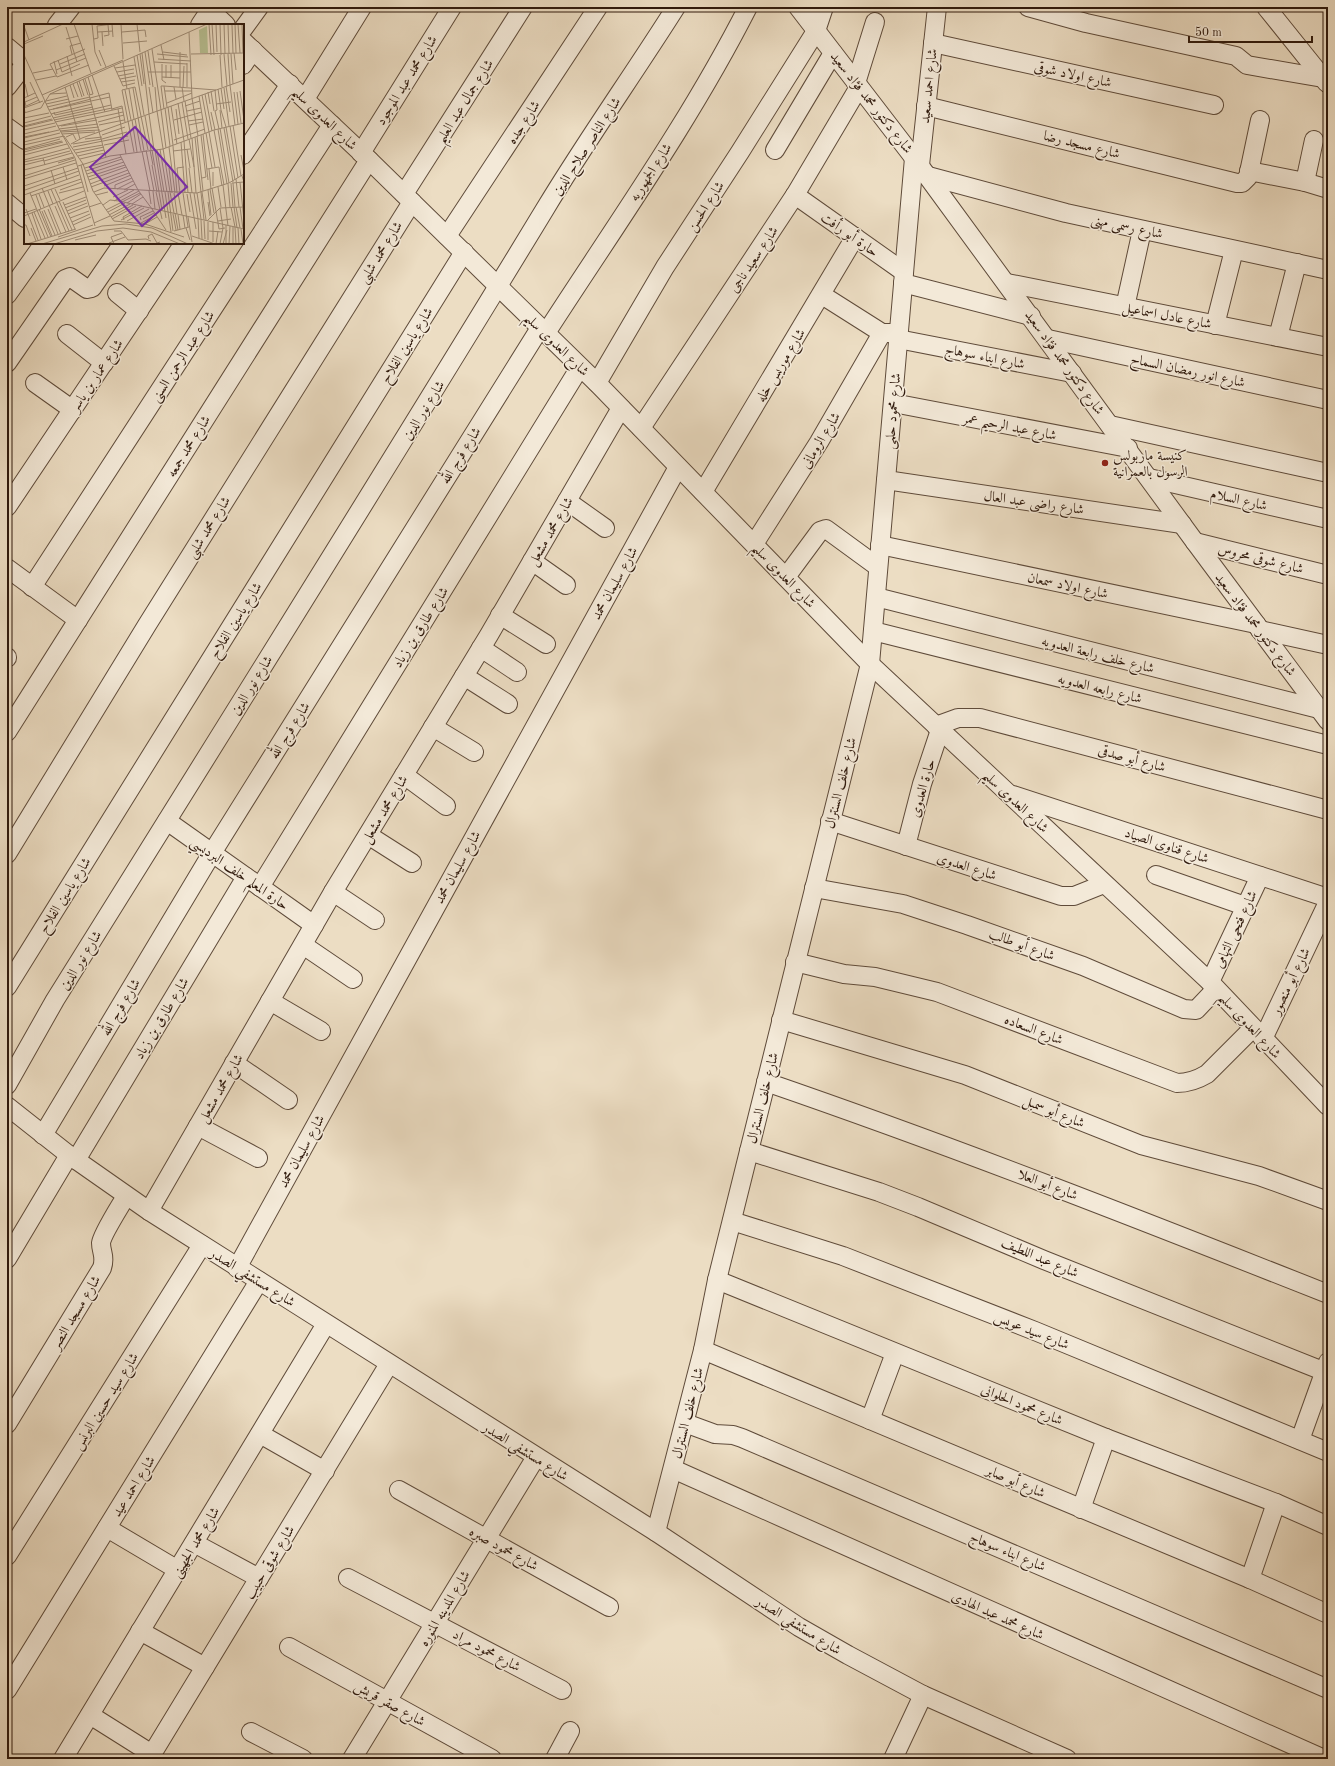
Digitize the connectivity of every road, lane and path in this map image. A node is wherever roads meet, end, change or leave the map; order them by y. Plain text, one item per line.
1 (71, 7) edge
2 (259, 7) edge
3 (362, 7) edge
4 (451, 7) edge
5 (523, 7) edge
6 (598, 7) edge
7 (676, 7) edge
8 (748, 7) edge
9 (798, 7) edge
10 (824, 7) edge
11 (937, 7) edge
12 (1028, 7) edge
13 (1266, 7) edge
14 (209, 9) edge
15 (875, 22) dead end
16 (58, 24) edge
17 (201, 24) edge
18 (225, 24) edge
19 (244, 28) edge
20 (816, 31) junction
21 (933, 43) junction
22 (248, 45) edge
23 (7, 47) edge
24 (833, 53) junction
25 (244, 61) edge
26 (24, 62) edge
27 (24, 64) edge
28 (1325, 81) edge
29 (290, 84) junction
30 (858, 85) junction
31 (7, 87) edge
32 (305, 98) junction
33 (1214, 105) dead end
34 (926, 106) junction
35 (1260, 120) dead end
36 (332, 125) junction
37 (7, 127) edge
38 (24, 139) edge
39 (1314, 140) dead end
40 (775, 150) dead end
41 (244, 153) edge
42 (365, 156) junction
43 (921, 166) junction
44 (1243, 177) junction
45 (1306, 182) junction
46 (1328, 189) edge
47 (795, 195) junction
48 (408, 198) junction
49 (7, 203) edge
50 (24, 217) edge
51 (1142, 230) junction
52 (447, 236) junction
53 (855, 237) junction
54 (43, 244) edge
55 (122, 244) edge
56 (183, 244) edge
57 (1234, 250) junction
58 (464, 252) junction
59 (1297, 263) junction
60 (1328, 270) edge
61 (904, 277) junction
62 (1006, 283) junction
63 (499, 287) junction
64 (8, 290) edge
65 (117, 293) dead end
66 (822, 295) junction
67 (1125, 307) junction
68 (139, 311) junction
69 (1031, 316) junction
70 (1216, 325) junction
71 (543, 331) junction
72 (68, 334) dead end
73 (893, 334) junction
74 (1278, 337) junction
75 (1048, 339) junction
76 (1328, 347) edge
77 (7, 363) edge
78 (104, 363) junction
79 (580, 367) junction
80 (1072, 373) junction
81 (35, 383) dead end
82 (596, 383) junction
83 (1328, 400) edge
84 (893, 403) junction
85 (621, 408) junction
86 (73, 410) junction
87 (1110, 425) junction
88 (641, 428) junction
89 (1128, 448) junction
90 (678, 467) junction
91 (1328, 473) edge
92 (1149, 478) junction
93 (886, 480) junction
94 (703, 492) junction
95 (567, 501) junction
96 (7, 507) edge
97 (1328, 519) edge
98 (1182, 524) junction
99 (605, 528) dead end
100 (1195, 542) junction
101 (754, 544) junction
102 (880, 545) junction
103 (532, 561) junction
104 (878, 567) junction
105 (7, 568) edge
106 (1328, 575) edge
107 (786, 577) junction
108 (566, 585) dead end
109 (32, 586) junction
110 (876, 598) junction
111 (500, 615) junction
112 (78, 620) junction
113 (1258, 627) junction
114 (873, 631) junction
115 (546, 644) dead end
116 (1328, 645) edge
117 (481, 648) junction
118 (870, 664) junction
119 (517, 672) dead end
120 (464, 676) junction
121 (508, 704) dead end
122 (1325, 714) edge
123 (433, 727) junction
124 (938, 728) junction
125 (7, 732) edge
126 (1328, 745) edge
127 (474, 752) dead end
128 (404, 775) junction
129 (1007, 793) junction
130 (446, 806) dead end
131 (1328, 810) edge
132 (167, 821) junction
133 (830, 821) junction
134 (368, 835) junction
135 (906, 846) junction
136 (212, 853) junction
137 (7, 854) edge
138 (412, 862) dead end
139 (1156, 875) dead end
140 (1260, 876) junction
141 (253, 882) junction
142 (1104, 884) junction
143 (814, 888) junction
144 (333, 892) junction
145 (1328, 898) edge
146 (1328, 902) edge
147 (1245, 906) junction
148 (375, 920) dead end
149 (314, 925) junction
150 (302, 945) junction
151 (795, 962) junction
152 (353, 979) dead end
153 (1213, 986) junction
154 (7, 987) edge
155 (270, 1001) junction
156 (781, 1020) junction
157 (321, 1031) dead end
158 (1258, 1033) junction
159 (234, 1063) junction
160 (766, 1082) junction
161 (7, 1085) edge
162 (288, 1100) dead end
163 (1328, 1105) edge
164 (7, 1107) edge
165 (198, 1126) junction
166 (43, 1135) junction
167 (749, 1151) junction
168 (73, 1158) junction
169 (258, 1158) dead end
170 (126, 1196) junction
171 (1328, 1201) edge
172 (149, 1211) junction
173 (732, 1221) junction
174 (202, 1245) junction
175 (7, 1259) edge
176 (237, 1268) junction
177 (717, 1280) junction
178 (259, 1281) junction
179 (1328, 1294) edge
180 (326, 1324) junction
181 (703, 1350) junction
182 (896, 1353) junction
183 (389, 1364) junction
184 (1327, 1369) edge
185 (870, 1420) junction
186 (685, 1423) junction
187 (7, 1424) edge
188 (260, 1434) junction
189 (1106, 1438) junction
190 (1300, 1440) junction
191 (1328, 1452) edge
192 (536, 1457) junction
193 (673, 1469) junction
194 (325, 1471) junction
195 (399, 1490) dead end
196 (1276, 1502) junction
197 (1081, 1509) junction
198 (1328, 1526) edge
199 (107, 1528) junction
200 (656, 1532) junction
201 (487, 1538) junction
202 (194, 1543) junction
203 (7, 1556) edge
204 (178, 1570) junction
205 (259, 1578) junction
206 (348, 1578) dead end
207 (1250, 1580) junction
208 (609, 1607) dead end
209 (1328, 1614) edge
210 (436, 1623) junction
211 (140, 1631) junction
212 (289, 1647) dead end
213 (205, 1667) junction
214 (1328, 1689) edge
215 (7, 1690) edge
216 (562, 1690) dead end
217 (923, 1695) junction
218 (387, 1701) junction
219 (90, 1715) junction
220 (570, 1731) dead end
221 (251, 1732) dead end
222 (151, 1756) edge
223 (63, 1759) edge
224 (303, 1759) edge
225 (352, 1759) edge
226 (492, 1759) edge
227 (555, 1759) edge
228 (893, 1759) edge
229 (1067, 1759) edge
230 (1324, 1759) edge

1 - 16 street
2 - 19 street
3 - 32 street
4 - 42 street, شارع محمد عبد الموجود
5 - 48 street, شارع جمال عبد العليم
6 - 52 street, شارع جده
7 - 63 street, شارع الناصر صلاح الدين
8 - 71 street, شارع الجمهوريه
9 - 20 street, شارع دكتور محمد فؤاد سعيد
10 - 20 street, شارع الحسن
11 - 21 street, شارع احمد سعيد
12 - 28 street
13 - 28 street
14 - 17 street
14 - 18 street
15 - 30 street, شارع سعيد ناجى
20 - 24 street, شارع دكتور محمد فؤاد سعيد
20 - 82 street, شارع الحسن
21 - 33 street, شارع اولاد شوقى
21 - 34 street, شارع احمد سعيد
22 - 25 street
22 - 29 street, شارع العدوى سليم
23 - 26 street
24 - 30 street, شارع دكتور محمد فؤاد سعيد
24 - 40 street
27 - 31 street
29 - 32 street, شارع العدوى سليم
29 - 41 street
30 - 43 street, شارع دكتور محمد فؤاد سعيد
30 - 47 street, شارع سعيد ناجى
32 - 36 street, شارع العدوى سليم
34 - 43 street, شارع احمد سعيد
34 - 44 street, شارع مسجد رضا
35 - 44 street
36 - 42 street, شارع العدوى سليم
36 - 109 street, شارع عبد الرحمن السنى
37 - 38 street
39 - 45 street
42 - 48 street, شارع العدوى سليم
42 - 112 street, شارع محمد جمعه
43 - 51 street, شارع رسمى مهنى
43 - 61 street, شارع محمود حلمى
43 - 62 street, شارع دكتور محمد فؤاد سعيد
44 - 45 street, شارع مسجد رضا
45 - 46 street, شارع مسجد رضا
47 - 53 street, حارة أبو رأفت
47 - 88 street, شارع سعيد ناجى
48 - 52 street, شارع العدوى سليم
48 - 137 street, شارع محمد شلبى
49 - 50 street
51 - 57 street, شارع رسمى مهنى
51 - 67 street
52 - 58 street, شارع العدوى سليم
53 - 61 street, حارة أبو رأفت
53 - 66 street, شارع موريس خله
54 - 64 street
55 - 77 street
56 - 68 street, شارع عمار بن ياسر
57 - 59 street, شارع رسمى مهنى
57 - 70 street
58 - 63 street, شارع العدوى سليم
58 - 154 street, شارع ياسين الفلاح
59 - 60 street, شارع رسمى مهنى
59 - 74 street
61 - 69 street
61 - 73 street, شارع محمود حلمى
62 - 67 street, شارع عادل اسماعيل
62 - 69 street, شارع دكتور محمد فؤاد سعيد
63 - 71 street, شارع العدوى سليم
63 - 132 street, شارع نور الدين
65 - 68 street
66 - 73 street
66 - 94 street, شارع موريس خله
67 - 70 street, شارع عادل اسماعيل
68 - 78 street, شارع عمار بن ياسر
69 - 75 street, شارع دكتور محمد فؤاد سعيد
70 - 74 street, شارع عادل اسماعيل
71 - 79 street, شارع العدوى سليم
71 - 136 street, شارع فرج الله
72 - 78 street
73 - 80 street, شارع ابناء سوهاج
73 - 84 street, شارع محمود حلمى
73 - 101 street, شارع الرومانى
74 - 76 street, شارع عادل اسماعيل
75 - 80 street, شارع دكتور محمد فؤاد سعيد
75 - 83 street, شارع انور رمضان السماح
78 - 86 street, شارع عمار بن ياسر
79 - 82 street, شارع العدوى سليم
79 - 141 street, شارع طارق بن زياد
80 - 87 street, شارع دكتور محمد فؤاد سعيد
81 - 86 street
82 - 85 street, شارع العدوى سليم
84 - 89 street, شارع عبد الرحيم عمر
84 - 93 street, شارع محمود حلمى
85 - 88 street, شارع العدوى سليم
85 - 95 street, شارع محمد مشعل
86 - 96 street, شارع عمار بن ياسر
87 - 89 street, شارع دكتور محمد فؤاد سعيد
87 - 91 street
88 - 90 street, شارع العدوى سليم
89 - 92 street, شارع دكتور محمد فؤاد سعيد
90 - 94 street, شارع العدوى سليم
90 - 176 street, شارع سليمان محمد
92 - 97 street, شارع السلام
92 - 98 street, شارع دكتور محمد فؤاد سعيد
93 - 98 street, شارع راضى عبد العال
93 - 102 street, شارع محمود حلمى
94 - 101 street, شارع العدوى سليم
95 - 99 street
95 - 103 street, شارع محمد مشعل
98 - 100 street, شارع دكتور محمد فؤاد سعيد
100 - 106 street, شارع شوقى محروس
100 - 113 street, شارع دكتور محمد فؤاد سعيد
101 - 107 street, شارع العدوى سليم
102 - 104 street, شارع محمود حلمى
102 - 113 street, شارع اولاد سمعان
103 - 108 street
103 - 111 street, شارع محمد مشعل
104 - 107 street
104 - 110 street, شارع محمود حلمى
105 - 109 street
107 - 118 street, شارع العدوى سليم
109 - 112 street
110 - 114 street, شارع محمود حلمى
110 - 122 street, شارع خلف رابعة العدويه
111 - 115 street
111 - 117 street, شارع محمد مشعل
112 - 125 street, شارع محمد جمعه
113 - 116 street, شارع اولاد سمعان
113 - 122 street, شارع دكتور محمد فؤاد سعيد
114 - 118 street, شارع محمود حلمى
114 - 126 street, شارع رابعه العدويه
117 - 119 street
117 - 120 street, شارع محمد مشعل
118 - 124 street, شارع العدوى سليم
118 - 133 street, شارع خلف السنترال
120 - 121 street
120 - 123 street, شارع محمد مشعل
123 - 127 street
123 - 128 street, شارع محمد مشعل
124 - 129 street, شارع العدوى سليم
124 - 131 street, شارع أبو صدقى
124 - 135 street, حارة العدوى
128 - 130 street
128 - 134 street, شارع محمد مشعل
129 - 140 street, شارع قناوى الصياد
129 - 142 street, شارع العدوى سليم
132 - 136 street, حارة المعلم خلف البرديسي
132 - 161 street, شارع نور الدين
133 - 135 street, شارع العدوى
133 - 143 street, شارع خلف السنترال
134 - 138 street
134 - 144 street, شارع محمد مشعل
135 - 142 street, شارع العدوى
136 - 141 street, حارة المعلم خلف البرديسي
136 - 166 street, شارع فرج الله
139 - 147 street
140 - 145 street, شارع قناوى الصياد
140 - 147 street, شارع فتحى التهامى
141 - 149 street, حارة المعلم خلف البرديسي
141 - 168 street, شارع طارق بن زياد
142 - 153 street, شارع العدوى سليم
143 - 151 street, شارع خلف السنترال
143 - 153 street, شارع أبو طالب
144 - 148 street
144 - 149 street, شارع محمد مشعل
146 - 158 street, شارع أبو منصور
147 - 153 street, شارع فتحى التهامى
149 - 150 street, شارع محمد مشعل
150 - 152 street
150 - 155 street, شارع محمد مشعل
151 - 156 street, شارع خلف السنترال
151 - 158 street, شارع السعاده
153 - 158 street, شارع العدوى سليم
155 - 157 street
155 - 159 street, شارع محمد مشعل
156 - 160 street, شارع خلف السنترال
156 - 171 street, شارع أبو سمبل
158 - 163 street, شارع العدوى سليم
159 - 162 street
159 - 165 street, شارع محمد مشعل
160 - 167 street, شارع خلف السنترال
160 - 179 street, شارع أبو العلا
164 - 166 street, شارع مستشفي الصدر
165 - 169 street
165 - 172 street, شارع محمد مشعل
166 - 168 street, شارع مستشفي الصدر
167 - 173 street, شارع خلف السنترال
167 - 184 street, شارع عبد اللطيف
168 - 170 street, شارع مستشفي الصدر
168 - 175 street, شارع طارق بن زياد
170 - 172 street, شارع مستشفي الصدر
170 - 187 street, شارع مسجد النصر
172 - 174 street, شارع مستشفي الصدر
173 - 177 street, شارع خلف السنترال
173 - 190 street, شارع سيد عويس
174 - 176 street, شارع مستشفي الصدر
174 - 203 street, شارع سيد حسين البرنس
176 - 178 street, شارع مستشفي الصدر
177 - 181 street, شارع خلف السنترال
177 - 182 street, شارع محمود الحلوانى
178 - 180 street, شارع مستشفي الصدر
178 - 199 street, شارع احمد عيد
180 - 183 street, شارع مستشفي الصدر
180 - 188 street, شارع محمد الجهينى
181 - 185 street, شارع أبو صابر
181 - 186 street, شارع خلف السنترال
182 - 185 street
182 - 189 street, شارع محمود الحلوانى
183 - 192 street, شارع مستشفي الصدر
183 - 194 street, شارع شوقى حبيب
184 - 190 street
185 - 197 street, شارع أبو صابر
186 - 193 street, شارع خلف السنترال
186 - 214 street, شارع ابناء سوهاج
188 - 194 street
188 - 202 street, شارع محمد الجهينى
189 - 196 street, شارع محمود الحلوانى
189 - 197 street
190 - 191 street, شارع سيد عويس
192 - 200 street, شارع مستشفي الصدر
192 - 201 street, شارع المدينه المنوره
193 - 200 street, شارع خلف السنترال
193 - 230 street, شارع محمد عبد الهادى
194 - 205 street, شارع شوقى حبيب
195 - 201 street, شارع محمود صبره
196 - 198 street, شارع محمود الحلوانى
196 - 207 street
197 - 207 street, شارع أبو صابر
199 - 204 street
199 - 215 street, شارع احمد عيد
200 - 217 street, شارع مستشفي الصدر
201 - 208 street, شارع محمود صبره
201 - 210 street, شارع المدينه المنوره
202 - 204 street, شارع محمد الجهينى
202 - 205 street
204 - 211 street, شارع محمد الجهينى
205 - 213 street, شارع شوقى حبيب
206 - 210 street, شارع محمود مراد
207 - 209 street, شارع أبو صابر
210 - 216 street, شارع محمود مراد
210 - 218 street, شارع المدينه المنوره
211 - 213 street
211 - 219 street, شارع محمد الجهينى
212 - 218 street, شارع صقر قريش
213 - 222 street, شارع شوقى حبيب
217 - 228 street
217 - 229 street, شارع مستشفي الصدر
218 - 225 street, شارع المدينه المنوره
218 - 226 street, شارع صقر قريش
219 - 222 street
219 - 223 street, شارع محمد الجهينى
220 - 227 street
221 - 224 street

